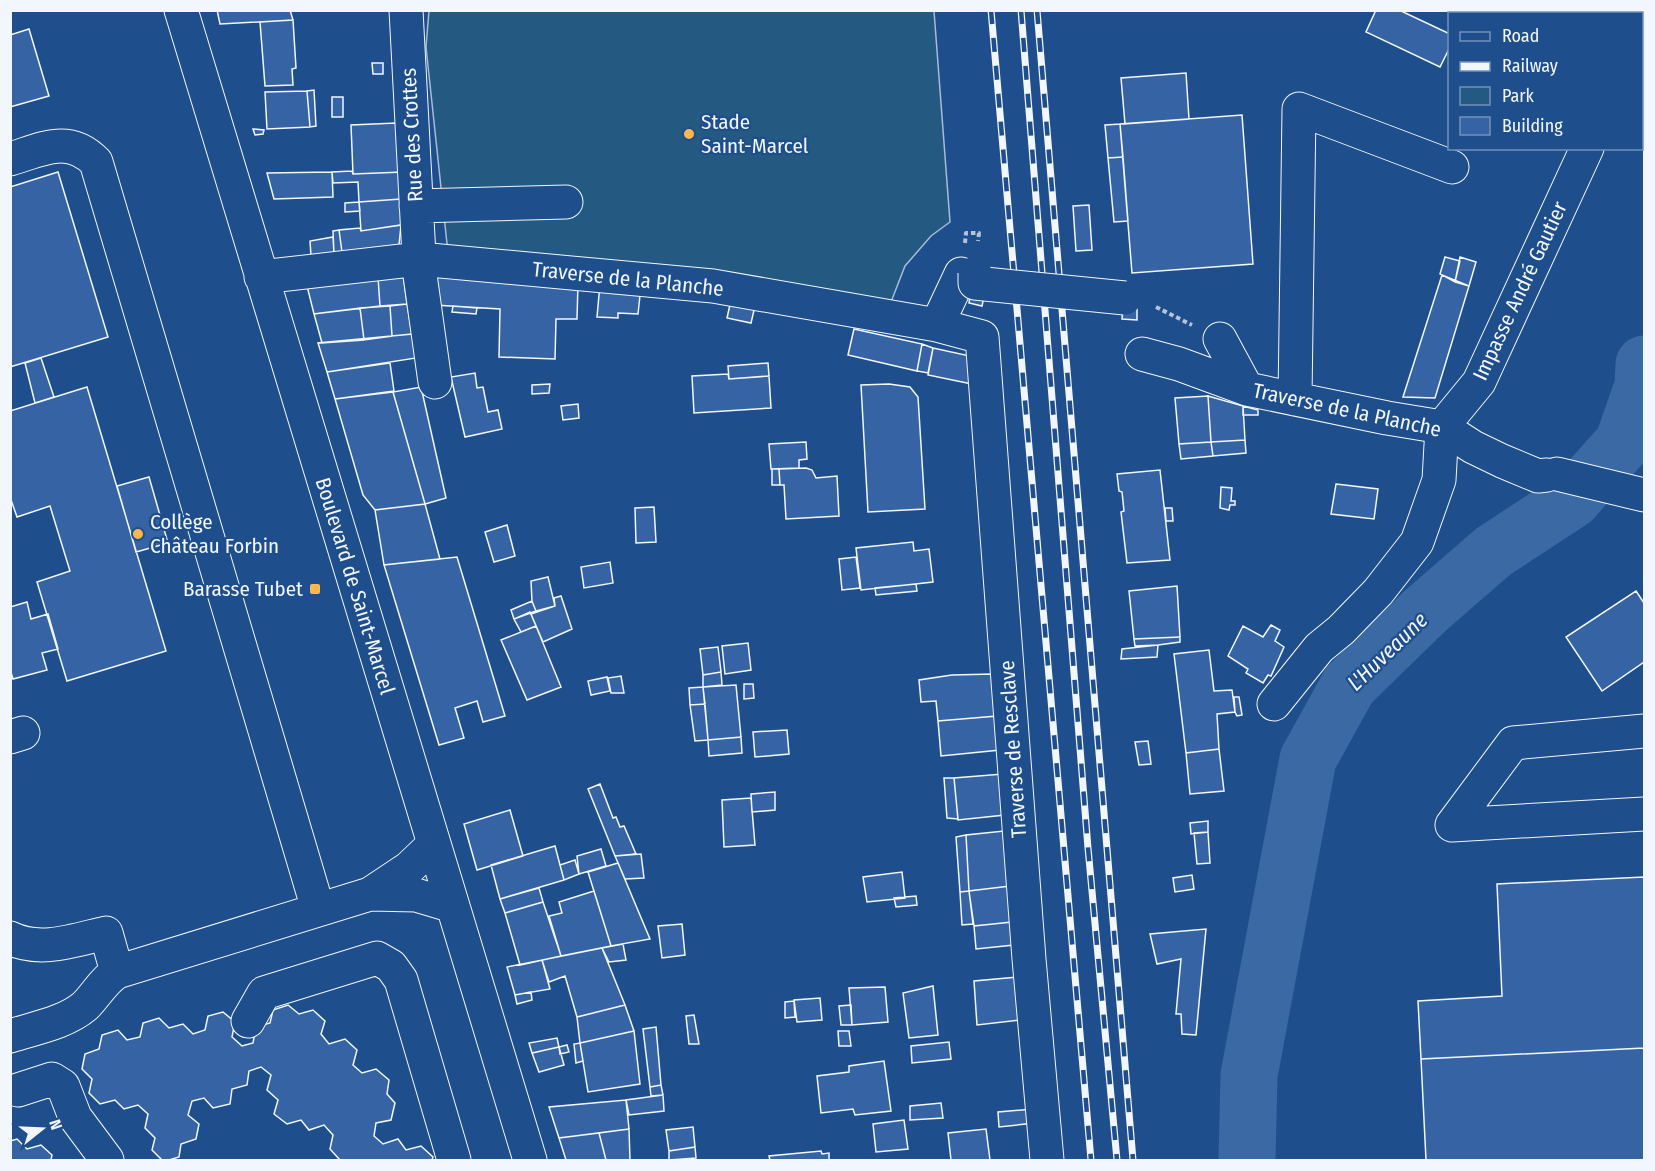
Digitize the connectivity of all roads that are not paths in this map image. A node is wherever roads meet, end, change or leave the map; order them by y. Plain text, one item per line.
1 (181, 10) edge
2 (406, 10) edge
3 (1583, 156) edge
4 (10, 159) edge
5 (1452, 167) dead end
6 (566, 202) dead end
7 (416, 206) junction
8 (419, 259) junction
9 (261, 277) junction
10 (1125, 298) road end
11 (937, 325) junction
12 (982, 338) joint
13 (1220, 339) road end
14 (1142, 354) dead end
15 (435, 381) dead end
16 (1246, 389) junction
17 (1295, 399) junction
18 (1442, 427) junction
19 (1644, 495) edge
20 (1274, 704) dead end
21 (1644, 732) edge
22 (1644, 814) edge
23 (434, 844) junction
24 (370, 894) junction
25 (453, 906) junction
26 (318, 909) junction
27 (10, 938) edge
28 (117, 972) junction
29 (248, 1021) dead end
30 (10, 1036) edge
31 (18, 1090) dead end
32 (107, 1161) edge
33 (454, 1161) edge
34 (530, 1161) edge
35 (1047, 1161) edge

1 - 9 street, Boulevard de Saint-Marcel
2 - 7 street, Rue des Crottes
3 - 18 street, Impasse André Gautier
4 - 26 street
5 - 17 street
6 - 7 street
7 - 8 street, Rue des Crottes
8 - 9 street, Traverse de la Planche
8 - 11 street, Traverse de la Planche
8 - 15 street, Rue des Crottes
9 - 23 street, Boulevard de Saint-Marcel
10 - 11 street, bridge
11 - 12 street, Traverse de la Planche
12 - 35 street, Traverse de Resclave
13 - 16 street
14 - 16 street, Traverse de la Planche
16 - 17 street, Traverse de la Planche
17 - 18 street, Traverse de la Planche
18 - 19 street, Traverse de la Planche
18 - 20 street
21 - 22 street
23 - 24 street
23 - 25 street, Boulevard de Saint-Marcel
24 - 25 street
24 - 26 street
25 - 34 street, Boulevard de Saint-Marcel
26 - 28 street
27 - 28 street
28 - 30 street
29 - 33 street
31 - 32 street

